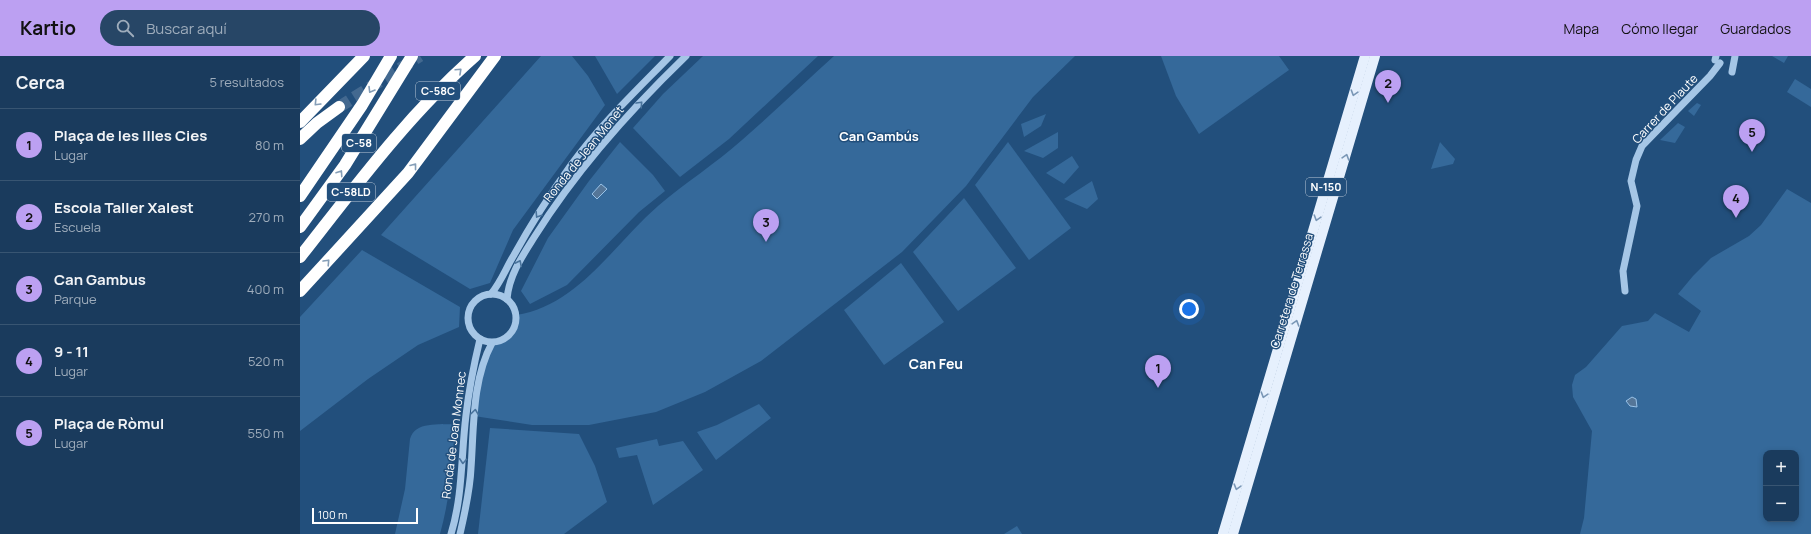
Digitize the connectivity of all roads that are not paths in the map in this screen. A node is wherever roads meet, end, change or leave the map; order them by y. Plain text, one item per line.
1 (364, 56) edge
2 (391, 56) edge
3 (412, 56) edge
4 (475, 56) edge
5 (495, 56) edge
6 (670, 56) edge
7 (686, 56) edge
8 (1365, 56) edge
9 (1375, 56) edge
10 (1735, 56) edge
11 (1717, 60) edge
12 (1732, 72) dead end
13 (339, 107) tunnel mouth
14 (300, 122) edge
15 (402, 129) joint
16 (300, 139) edge
17 (300, 196) edge
18 (300, 227) edge
19 (300, 257) edge
20 (300, 291) edge
21 (1625, 291) dead end
22 (491, 294) junction
23 (507, 299) junction
24 (480, 339) junction
25 (492, 343) junction
26 (451, 534) edge
27 (460, 534) edge
28 (1223, 534) edge
29 (1233, 534) edge

1 -> 14 highway
2 -> 17 highway, C-58
18 -> 3 highway, C-58
15 -> 4 highway, C-58C
20 -> 5 highway
6 -> 22 street, Ronda de Jean Monet
23 -> 7 street, Ronda de Jean Monet
8 -> 28 main road, Carretera de Terrassa / N-150
29 -> 9 main road, Carretera de Terrassa / N-150
10 - 12 street
11 - 21 street, Carrer de Plaute
13 - 16 highway
15 - 19 highway, C-58LD
22 - 23 street
22 - 24 street
23 - 25 street
24 - 25 street
24 -> 26 street, Ronda de Joan Monnec
27 -> 25 street, Ronda de Joan Monnec

